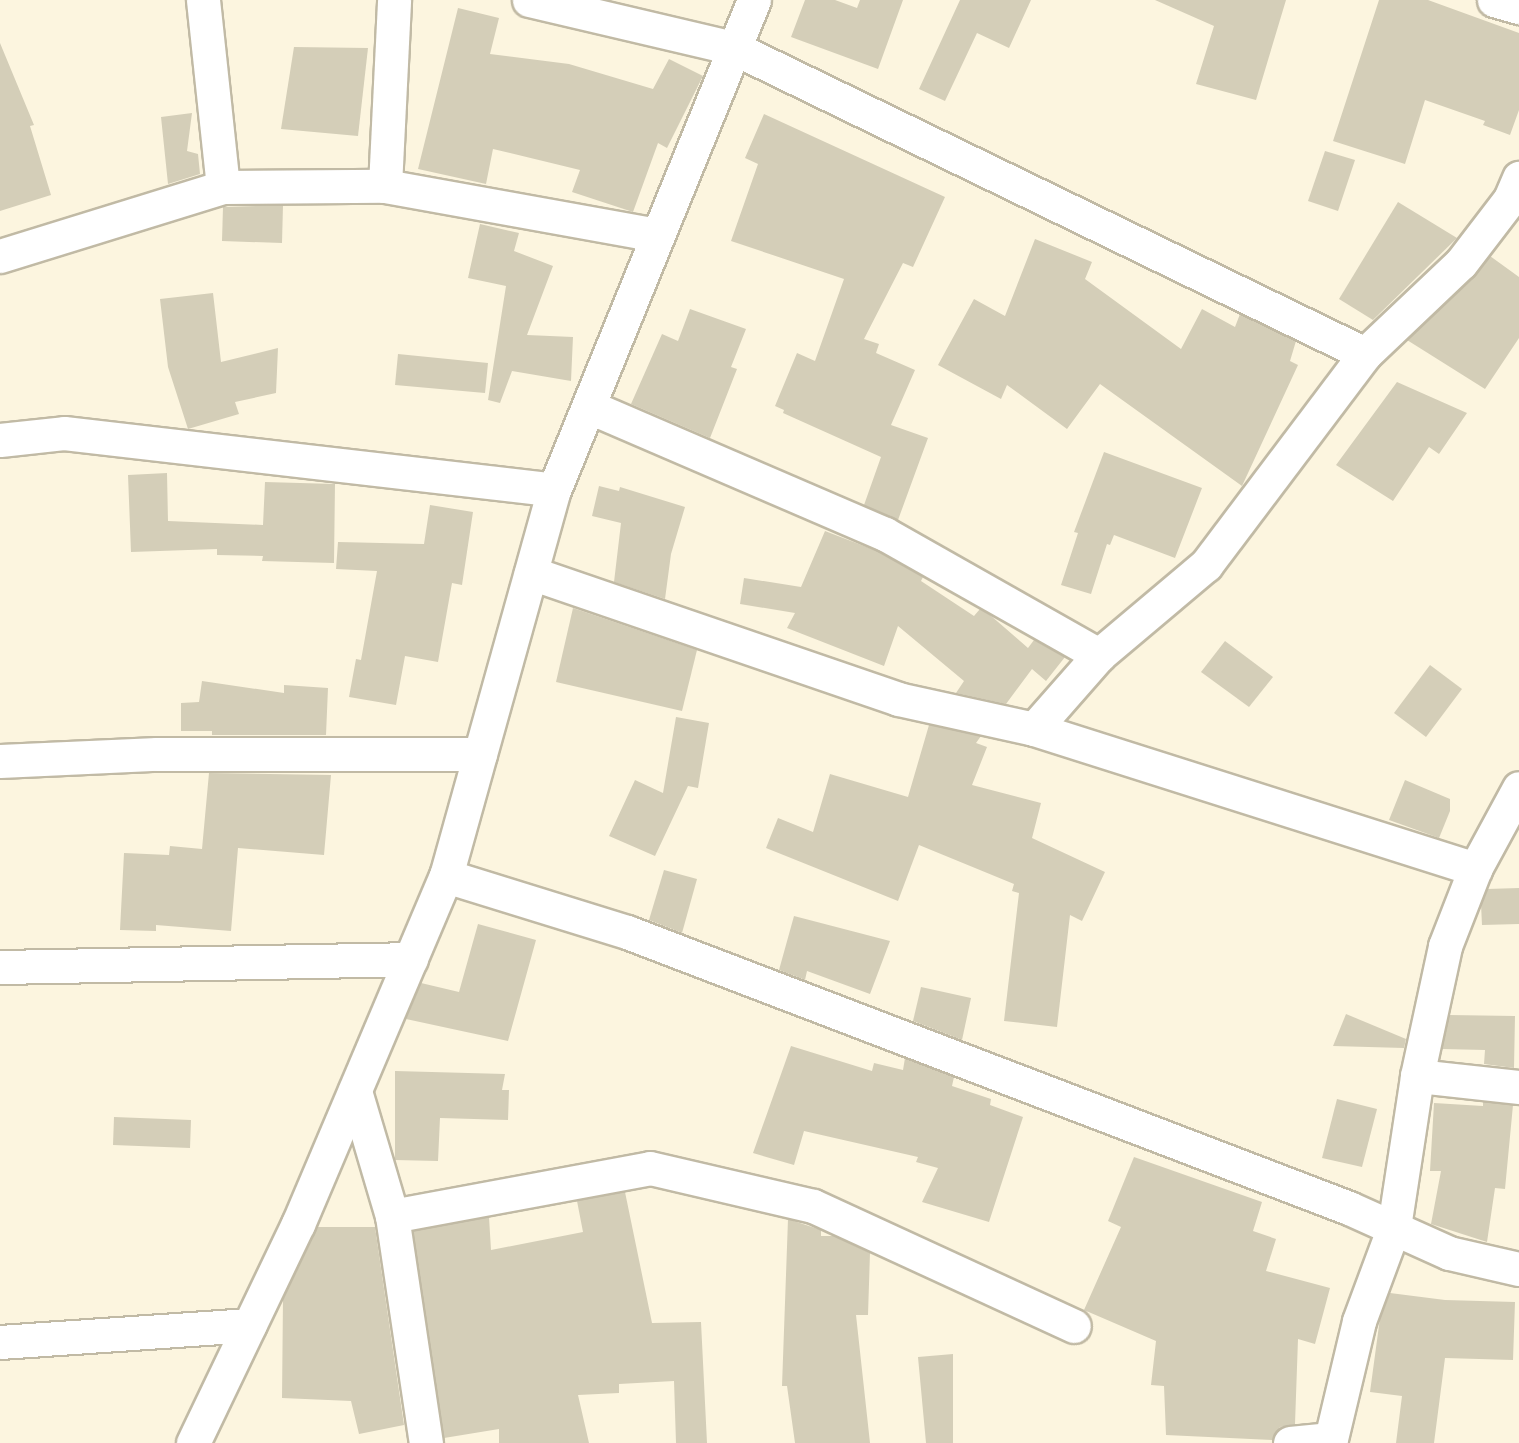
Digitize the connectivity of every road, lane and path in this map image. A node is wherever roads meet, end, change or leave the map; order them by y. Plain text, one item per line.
1 (203, 0) edge
2 (394, 0) edge
3 (529, 0) edge
4 (754, 0) edge
5 (1494, 0) edge
6 (1519, 7) edge
7 (734, 48) junction
8 (1519, 178) edge
9 (385, 186) junction
10 (223, 188) junction
11 (656, 235) junction
12 (0, 256) edge
13 (1365, 354) junction
14 (590, 407) junction
15 (0, 440) edge
16 (554, 490) junction
17 (531, 573) junction
18 (1100, 655) junction
19 (1034, 729) junction
20 (480, 754) junction
21 (0, 761) edge
22 (1519, 788) edge
23 (1474, 869) junction
24 (446, 876) junction
25 (411, 959) junction
26 (0, 967) edge
27 (1417, 1076) junction
28 (1519, 1087) edge
29 (355, 1090) junction
30 (392, 1216) junction
31 (1394, 1227) junction
32 (1519, 1269) edge
33 (249, 1325) junction
34 (1074, 1326) dead end
35 (0, 1342) edge
36 (1330, 1441) edge
37 (193, 1443) edge
38 (426, 1443) edge
39 (1290, 1443) edge

1 - 10 street
2 - 9 street
3 - 7 street
4 - 7 street
5 - 6 street
7 - 11 street
7 - 13 street
8 - 13 street
9 - 10 street
9 - 11 street
10 - 12 street
11 - 14 street
13 - 18 street
14 - 16 street
14 - 18 street
15 - 16 street
16 - 17 street
17 - 19 street
17 - 20 street
18 - 19 street
19 - 23 street
20 - 21 street
20 - 24 street
22 - 23 street
23 - 27 street
24 - 25 street
24 - 31 street
25 - 26 street
25 - 29 street
27 - 28 street
27 - 31 street
29 - 30 street
29 - 33 street
30 - 34 street
30 - 38 street
31 - 32 street
31 - 36 street
33 - 35 street
33 - 37 street
36 - 39 street

